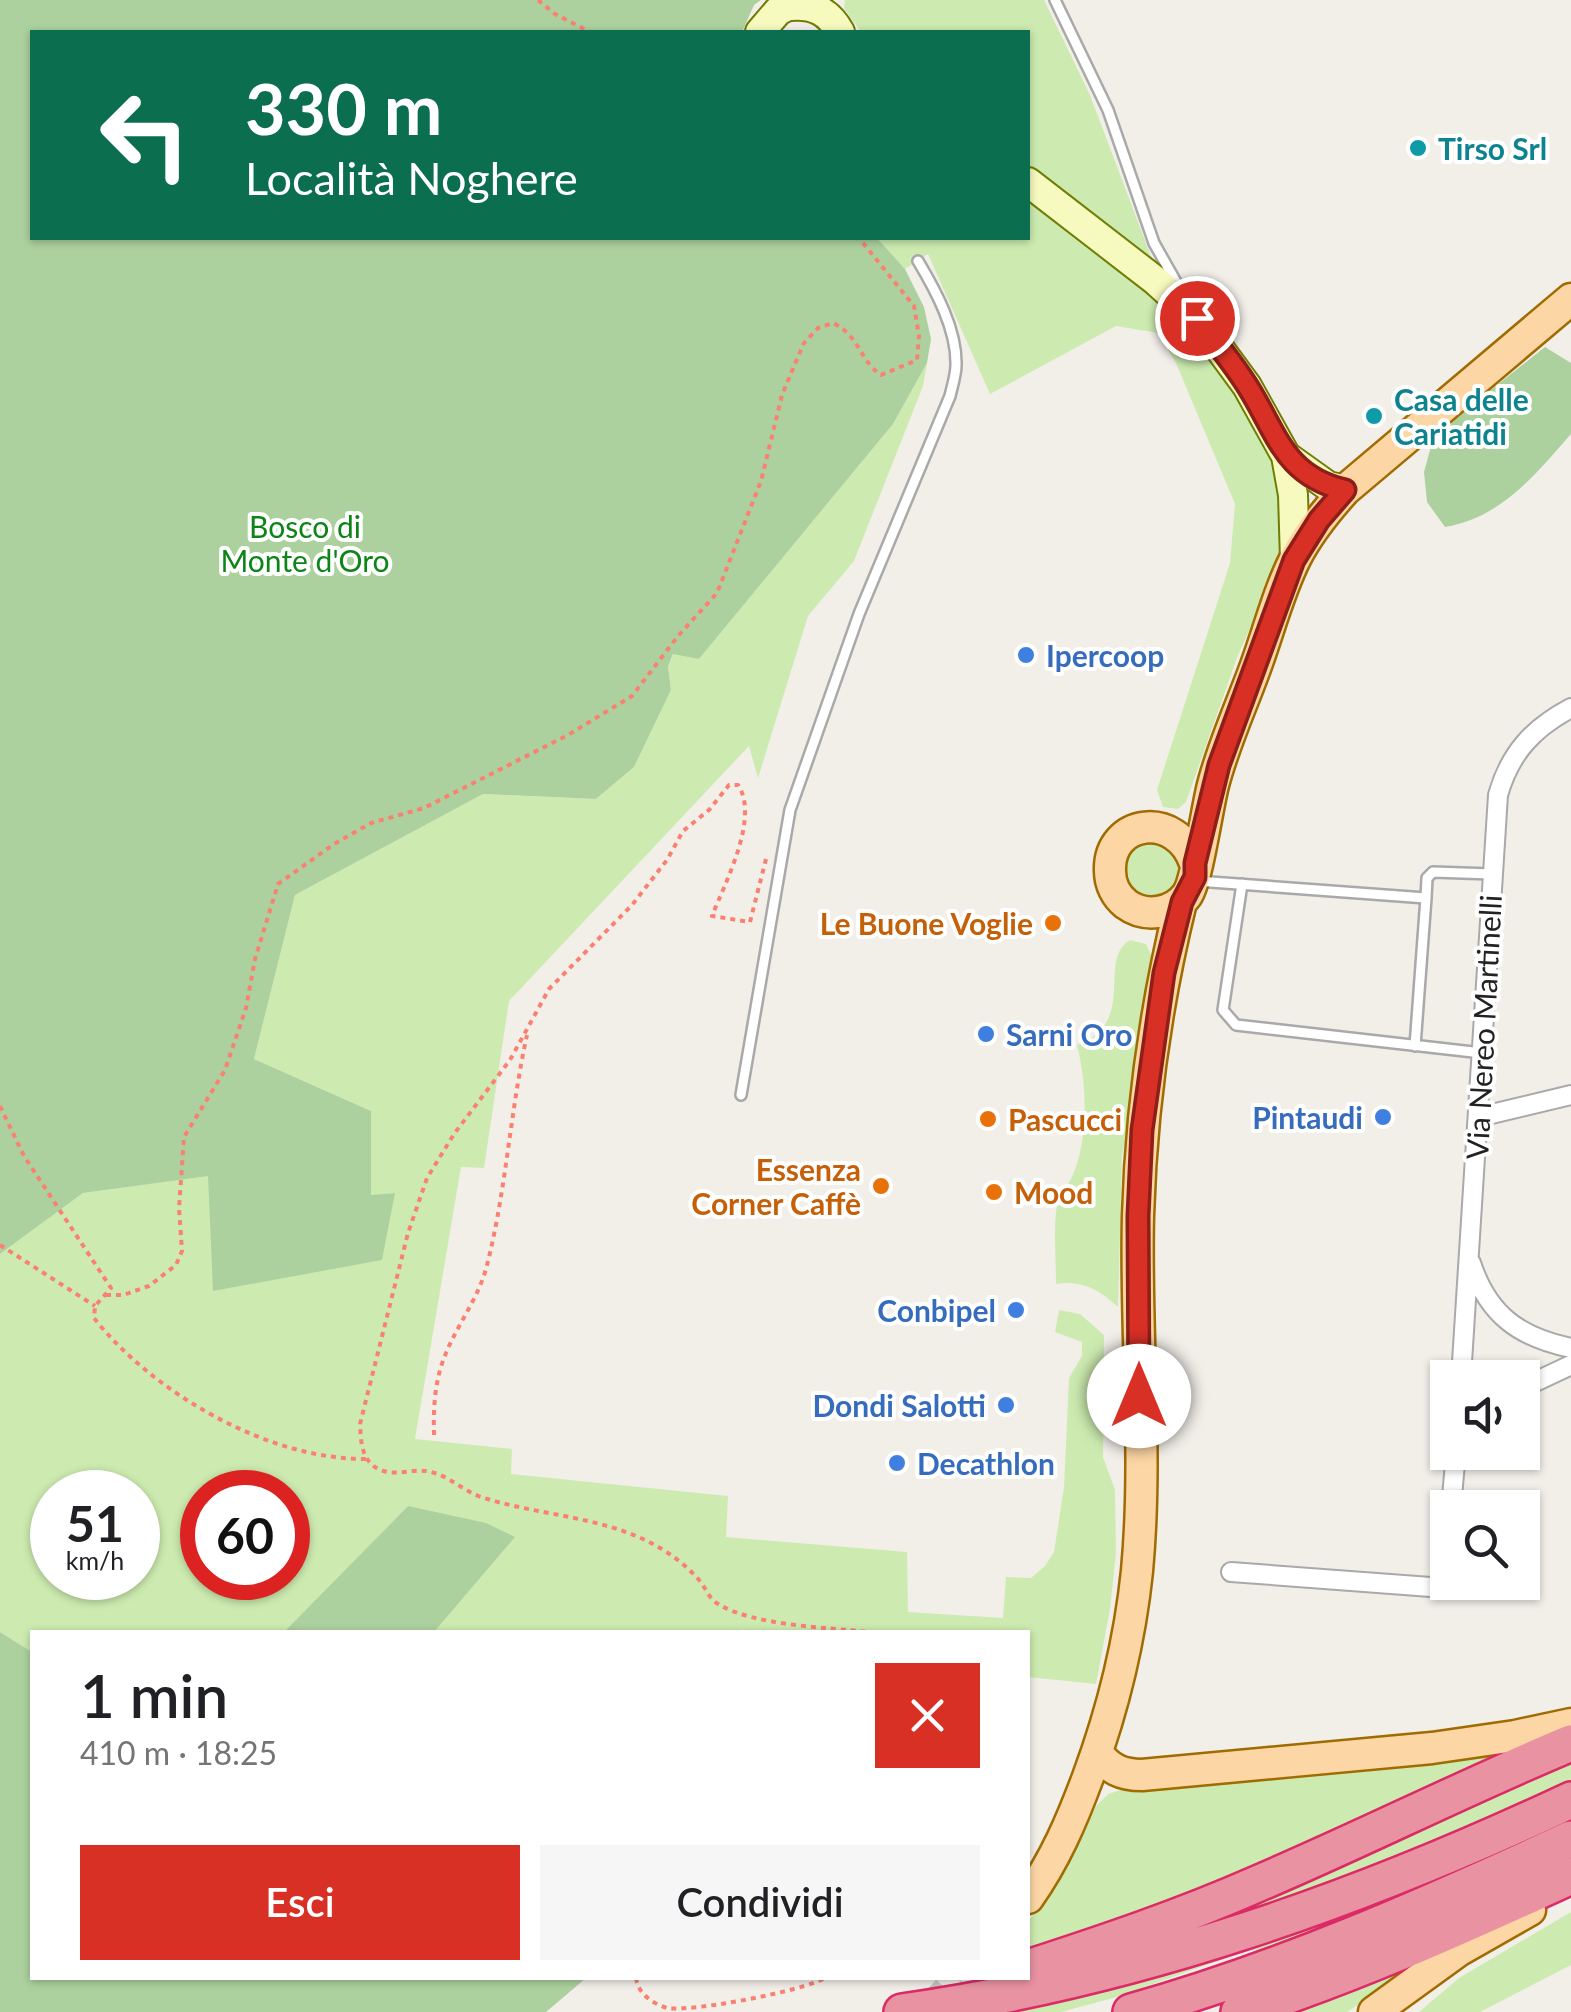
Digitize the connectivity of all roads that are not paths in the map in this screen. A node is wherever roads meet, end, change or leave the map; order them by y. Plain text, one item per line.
1 (1055, 0) edge
2 (795, 3) edge
3 (837, 18) edge
4 (761, 30) edge
5 (1030, 184) edge
6 (918, 261) dead end
7 (1571, 299) edge
8 (1197, 318) junction
9 (1571, 323) edge
10 (1490, 367) junction
11 (1286, 456) junction
12 (1345, 490) junction
13 (1294, 560) junction
14 (1571, 708) edge
15 (1213, 786) junction
16 (1170, 831) junction
17 (1492, 874) junction
18 (1190, 882) junction
19 (1242, 884) junction
20 (1426, 898) junction
21 (1142, 912) junction
22 (1164, 973) junction
23 (1415, 1046) junction
24 (1482, 1053) junction
25 (741, 1095) dead end
26 (1571, 1095) edge
27 (1478, 1117) junction
28 (1469, 1256) junction
29 (1571, 1348) edge
30 (1462, 1360) edge
31 (1571, 1365) edge
32 (1540, 1380) edge
33 (1231, 1572) dead end
34 (1430, 1587) edge
35 (1571, 1724) edge
36 (1571, 1743) edge
37 (1097, 1753) junction
38 (1571, 1800) edge
39 (1571, 1838) edge
40 (1571, 1876) edge
41 (1571, 1886) edge
42 (1030, 1895) edge
43 (1030, 1967) edge
44 (991, 1980) edge
45 (887, 2012) edge
46 (902, 2012) edge
47 (1131, 2012) edge
48 (1239, 2012) edge
49 (1374, 2012) edge

1 - 8 lane
2 - 3 main road
2 - 4 main road
5 - 8 main road
6 - 25 lane
7 - 10 main road
8 - 11 main road
9 - 10 main road
10 - 12 main road
11 - 12 main road
11 - 13 main road
12 - 13 main road
13 - 15 main road
14 - 17 street, Via Nereo Martinelli
15 - 16 main road
15 - 18 main road
16 - 18 main road
16 - 21 main road
17 - 20 lane
17 - 24 street, Via Nereo Martinelli
18 - 19 lane
18 - 21 main road
18 - 22 main road
19 - 20 lane
19 - 23 lane
20 - 23 lane
21 - 22 main road
22 - 37 main road
23 - 24 lane
24 - 27 street, Via Nereo Martinelli
26 - 27 street
27 - 28 street, Via Nereo Martinelli
28 - 29 street
28 - 30 street, Via Nereo Martinelli
31 - 32 street
33 - 34 street
35 - 37 main road
36 - 43 highway
37 - 42 main road
38 - 46 highway
39 - 47 highway
40 - 48 highway
41 - 49 main road
44 - 45 highway

